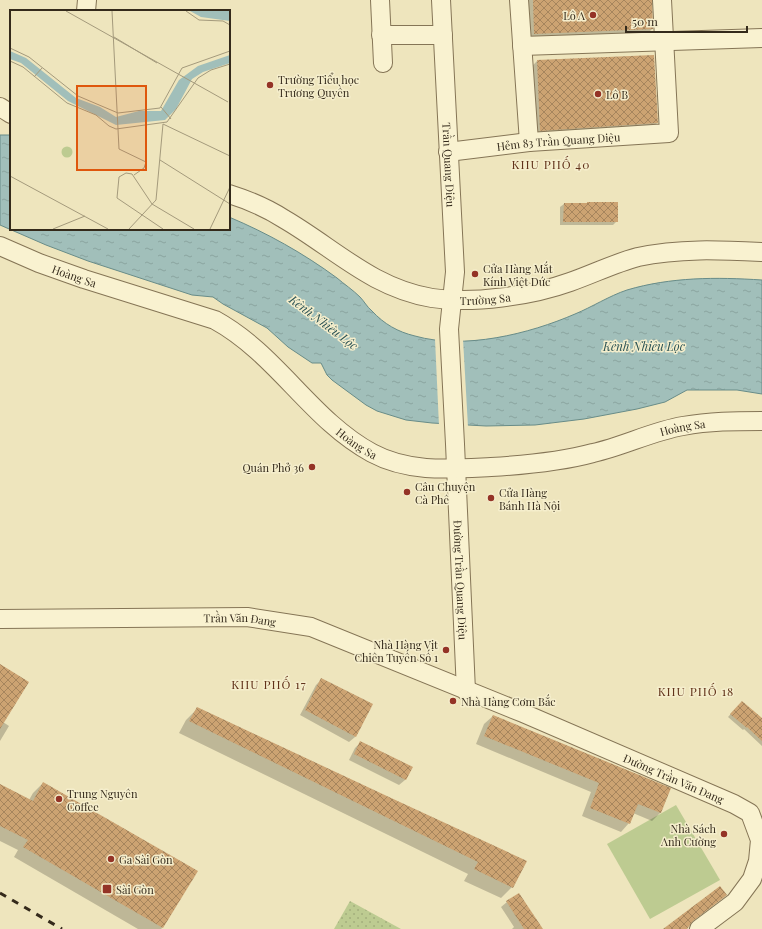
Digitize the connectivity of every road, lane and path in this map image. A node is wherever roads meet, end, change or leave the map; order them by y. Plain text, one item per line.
1 (87, 0) edge
2 (380, 0) edge
3 (441, 0) edge
4 (519, 0) edge
5 (662, 0) edge
6 (86, 10) edge
7 (443, 35) junction
8 (381, 36) junction
9 (762, 38) edge
10 (664, 41) junction
11 (522, 46) junction
12 (383, 63) dead end
13 (0, 107) edge
14 (10, 113) edge
15 (529, 142) junction
16 (448, 152) junction
17 (230, 194) edge
18 (0, 246) edge
19 (762, 252) edge
20 (452, 299) junction
21 (762, 421) edge
22 (456, 468) junction
23 (0, 619) edge
24 (466, 691) junction
25 (699, 929) edge

1 - 6 street
2 - 8 street
3 - 7 street, Trần Quang Diệu
4 - 11 street
5 - 10 street
7 - 8 street
7 - 16 street, Trần Quang Diệu
8 - 12 street
9 - 10 street
10 - 11 street
10 - 15 street, Hẻm 83 Trần Quang Diệu
11 - 15 street
13 - 14 street
15 - 16 street, Hẻm 83 Trần Quang Diệu
16 - 20 street, Trần Quang Diệu
17 - 20 street, Trường Sa
18 - 22 street, Hoàng Sa
19 - 20 street, Trường Sa
20 - 22 street, Trần Quang Diệu
21 - 22 street, Hoàng Sa
22 - 24 street, Đường Trần Quang Diệu
23 - 24 street, Trần Văn Ðang
24 - 25 street, Đường Trần Văn Đang

